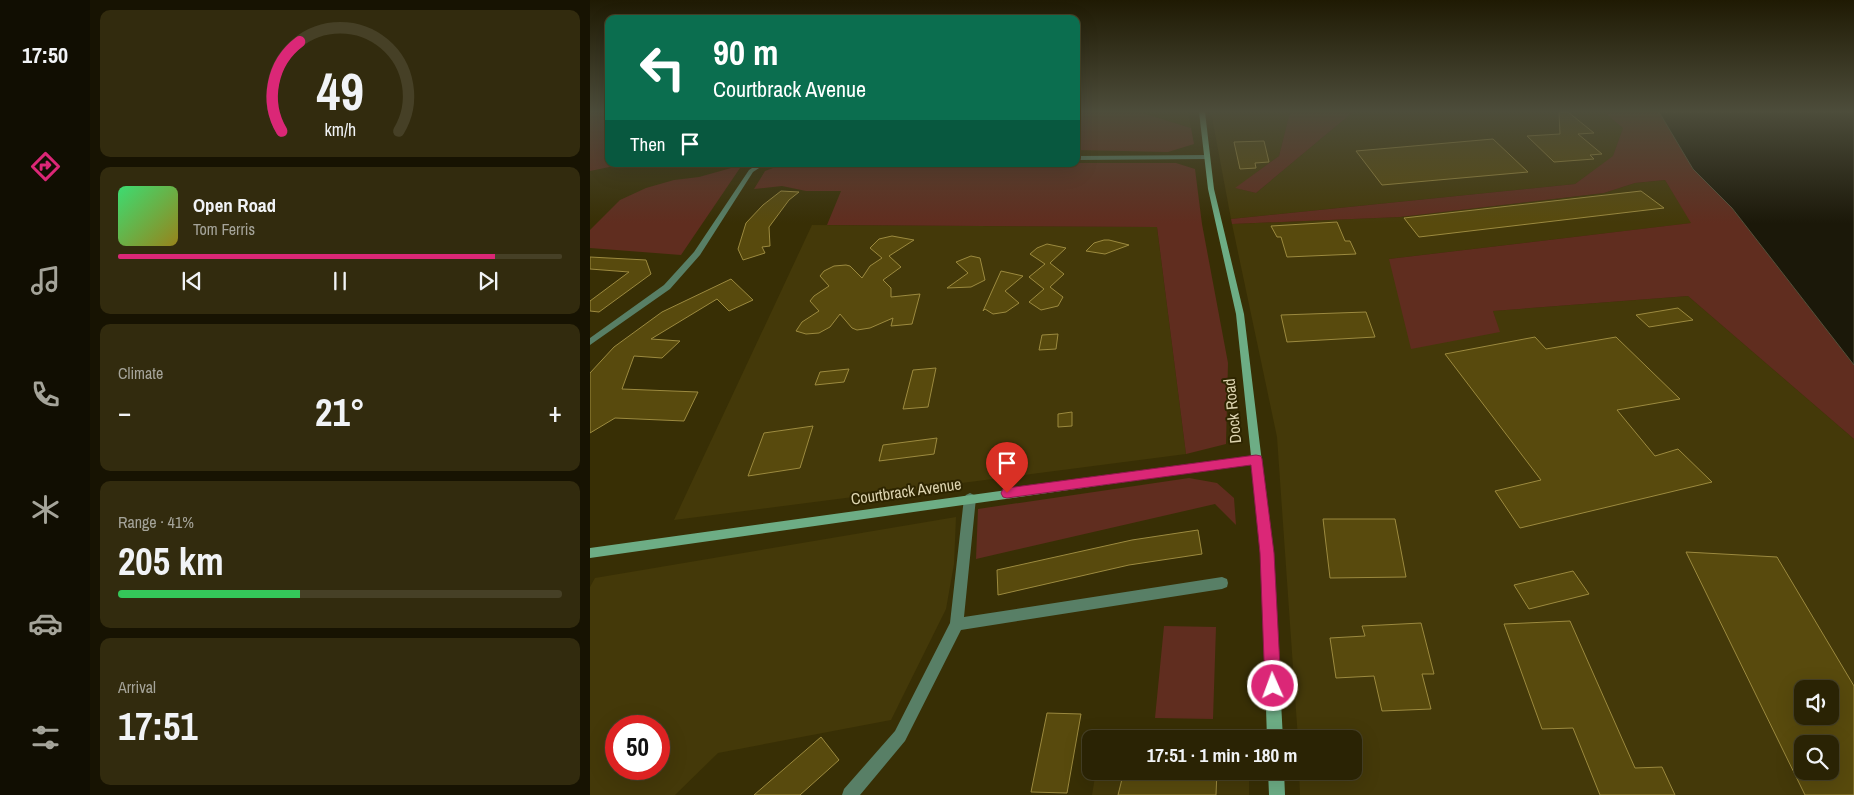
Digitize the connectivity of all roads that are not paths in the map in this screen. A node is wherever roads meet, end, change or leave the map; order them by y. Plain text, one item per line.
1 (1206, 149) edge
2 (1207, 157) junction
3 (1080, 158) edge
4 (750, 167) edge
5 (590, 342) edge
6 (1256, 459) junction
7 (970, 498) junction
8 (590, 553) edge
9 (1222, 583) dead end
10 (957, 624) junction
11 (1275, 730) edge
12 (1276, 780) edge
13 (850, 795) edge
14 (1277, 795) edge

1 - 2 main road, Dock Road
2 - 3 street
2 - 6 main road, Dock Road
4 - 5 street
6 - 7 main road, Courtbrack Avenue
6 - 11 main road, Dock Road
7 - 8 main road, Courtbrack Avenue
7 - 10 street
9 - 10 street
10 - 13 street
12 - 14 main road

